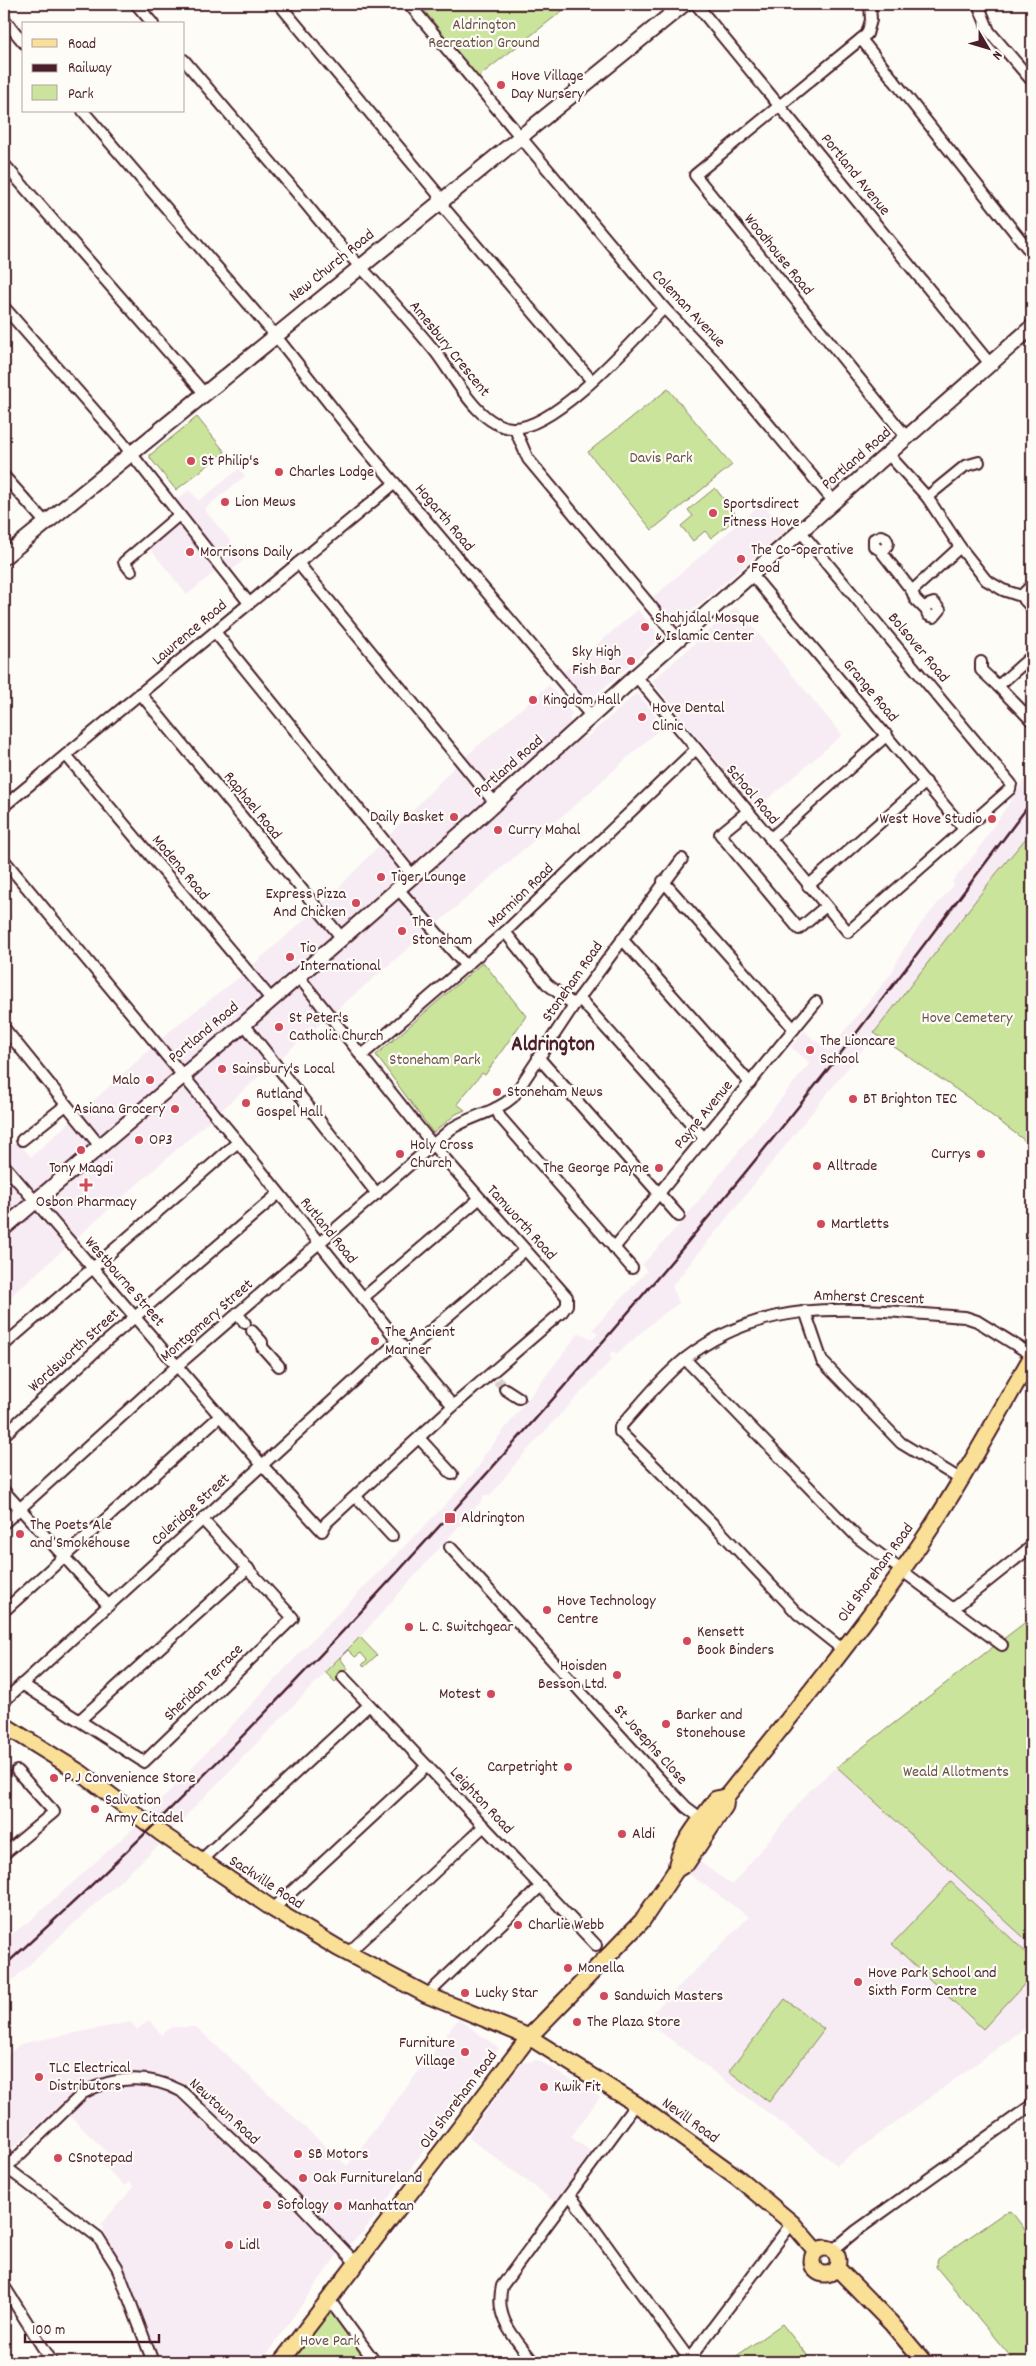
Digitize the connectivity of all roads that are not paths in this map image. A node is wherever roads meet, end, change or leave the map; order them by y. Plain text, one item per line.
1 (136, 4) edge
2 (279, 4) edge
3 (409, 4) edge
4 (684, 4) edge
5 (696, 4) edge
6 (870, 4) edge
7 (978, 4) edge
8 (4, 19) edge
9 (151, 22) edge
10 (861, 39) junction
11 (22, 41) edge
12 (185, 61) edge
13 (1032, 81) edge
14 (778, 105) junction
15 (83, 112) edge
16 (520, 137) junction
17 (4, 164) edge
18 (441, 201) junction
19 (1032, 254) edge
20 (360, 266) junction
21 (4, 307) edge
22 (664, 308) junction
23 (1032, 327) edge
24 (275, 335) junction
25 (991, 365) junction
26 (592, 381) junction
27 (204, 393) junction
28 (517, 428) junction
29 (907, 438) junction
30 (130, 452) junction
31 (888, 454) junction
32 (979, 462) dead end
33 (4, 476) edge
34 (394, 483) junction
35 (927, 497) junction
36 (834, 502) junction
37 (179, 515) junction
38 (45, 522) junction
39 (801, 532) junction
40 (960, 547) junction
41 (880, 550) dead end
42 (4, 557) edge
43 (298, 563) junction
44 (131, 570) dead end
45 (752, 574) junction
46 (1032, 585) edge
47 (912, 590) junction
48 (1021, 596) junction
49 (249, 603) junction
50 (1032, 608) edge
51 (926, 610) dead end
52 (215, 632) junction
53 (679, 640) junction
54 (1032, 656) edge
55 (981, 662) dead end
56 (636, 676) junction
57 (998, 686) junction
58 (140, 693) junction
59 (592, 718) junction
60 (1032, 721) edge
61 (887, 735) junction
62 (695, 750) junction
63 (66, 755) junction
64 (926, 782) junction
65 (495, 803) junction
66 (4, 806) edge
67 (746, 812) junction
68 (964, 829) junction
69 (770, 839) junction
70 (682, 859) dead end
71 (4, 860) edge
72 (412, 876) junction
73 (663, 881) junction
74 (808, 886) junction
75 (398, 889) junction
76 (826, 906) junction
77 (505, 932) junction
78 (341, 937) junction
79 (622, 939) junction
80 (466, 966) junction
81 (298, 976) junction
82 (271, 999) junction
83 (577, 1002) junction
84 (816, 1002) dead end
85 (244, 1024) junction
86 (4, 1028) edge
87 (794, 1029) junction
88 (361, 1056) junction
89 (538, 1057) junction
90 (181, 1075) junction
91 (750, 1083) junction
92 (66, 1104) junction
93 (496, 1108) junction
94 (704, 1138) junction
95 (22, 1140) dead end
96 (238, 1142) junction
97 (99, 1145) junction
98 (433, 1145) junction
99 (4, 1164) edge
100 (660, 1193) junction
101 (278, 1194) junction
102 (377, 1194) junction
103 (478, 1199) junction
104 (33, 1201) junction
105 (679, 1216) dead end
106 (4, 1228) edge
107 (320, 1244) junction
108 (614, 1248) junction
109 (524, 1251) junction
110 (91, 1268) junction
111 (632, 1268) dead end
112 (363, 1298) junction
113 (805, 1311) junction
114 (238, 1313) junction
115 (134, 1317) junction
116 (398, 1342) junction
117 (4, 1345) edge
118 (407, 1351) junction
119 (1032, 1355) edge
120 (686, 1359) junction
121 (177, 1366) junction
122 (279, 1366) dead end
123 (505, 1389) tunnel mouth
124 (519, 1398) dead end
125 (453, 1406) junction
126 (220, 1416) junction
127 (4, 1434) edge
128 (419, 1438) junction
129 (262, 1466) junction
130 (452, 1474) dead end
131 (960, 1479) junction
132 (4, 1491) edge
133 (356, 1497) junction
134 (20, 1508) junction
135 (203, 1520) junction
136 (4, 1523) edge
137 (392, 1536) dead end
138 (1032, 1546) edge
139 (450, 1547) dead end
140 (64, 1557) junction
141 (248, 1568) junction
142 (902, 1570) junction
143 (108, 1605) junction
144 (954, 1608) junction
145 (4, 1611) edge
146 (1002, 1644) dead end
147 (842, 1649) junction
148 (343, 1678) dead end
149 (22, 1684) junction
150 (4, 1701) edge
151 (369, 1704) junction
152 (81, 1720) junction
153 (4, 1725) edge
154 (427, 1766) junction
155 (17, 1771) dead end
156 (706, 1823) junction
157 (484, 1826) junction
158 (4, 1854) edge
159 (200, 1861) junction
160 (541, 1886) junction
161 (273, 1909) junction
162 (596, 1945) dead end
163 (348, 1954) junction
164 (427, 1995) junction
165 (529, 2037) junction
166 (636, 2104) junction
167 (1032, 2105) edge
168 (5, 2169) edge
169 (570, 2195) junction
170 (792, 2223) junction
171 (834, 2250) junction
172 (816, 2251) junction
173 (356, 2263) junction
174 (837, 2268) junction
175 (6, 2293) edge
176 (328, 2298) junction
177 (688, 2361) edge
178 (52, 2362) edge
179 (154, 2362) edge
180 (280, 2362) edge
181 (375, 2362) edge
182 (534, 2362) edge
183 (924, 2362) edge

1 - 9 street
2 - 18 street
3 - 16 street, Coleman Avenue
4 - 16 street, New Church Road
5 - 14 street, Portland Avenue
6 - 10 street
7 - 13 street
8 - 11 street
10 - 14 street
10 - 19 street
12 - 20 street, Amesbury Crescent
14 - 25 street, Portland Avenue
14 - 29 street, Woodhouse Road
15 - 24 street, Hogarth Road
16 - 18 street, New Church Road
16 - 22 street, Coleman Avenue
17 - 27 street
18 - 20 street, New Church Road
18 - 26 street
20 - 24 street, New Church Road
20 - 28 street, Amesbury Crescent
21 - 30 street
22 - 26 street
22 - 36 street, Coleman Avenue
23 - 25 street, Portland Road
24 - 27 street, New Church Road
24 - 34 street, Hogarth Road
25 - 29 street, Portland Road
26 - 28 street
27 - 30 street, New Church Road
28 - 53 street
29 - 31 street, Portland Road
30 - 37 street
30 - 38 street, New Church Road
31 - 35 street
31 - 36 street, Portland Road
32 - 35 street
33 - 38 street
34 - 43 street, Lawrence Road
34 - 59 street, Hogarth Road
35 - 40 street
36 - 39 street, Portland Road
37 - 44 street
37 - 49 street
38 - 42 street, New Church Road
39 - 45 street, Portland Road
39 - 68 street, Bolsover Road
40 - 47 street
40 - 48 street
41 - 47 street
43 - 49 street, Lawrence Road
43 - 65 street
45 - 53 street, Portland Road
45 - 61 street, Grange Road
46 - 48 street
47 - 51 street
48 - 50 street
49 - 52 street, Lawrence Road
52 - 58 street, Lawrence Road
52 - 72 street
53 - 56 street, Portland Road
54 - 57 street
55 - 57 street
56 - 59 street, Portland Road
56 - 62 street, School Road
57 - 60 street
58 - 63 street, Lawrence Road
58 - 78 street, Raphael Road
59 - 65 street, Portland Road
61 - 64 street, Grange Road
61 - 69 street
62 - 67 street, School Road
62 - 77 street, Marmion Road
63 - 66 street, Lawrence Road
63 - 82 street, Modena Road
64 - 68 street, Grange Road
64 - 74 street
65 - 72 street, Portland Road
67 - 69 street, School Road
67 - 76 street
68 - 76 street, School Road
69 - 74 street, School Road
70 - 73 street, Stoneham Road
71 - 90 street, Rutland Road
72 - 75 street, Portland Road
73 - 79 street, Stoneham Road
73 - 87 street
74 - 76 street, School Road
75 - 78 street, Portland Road
75 - 80 street
77 - 80 street, Marmion Road
77 - 83 street
78 - 81 street, Portland Road
79 - 83 street, Stoneham Road
79 - 91 street
80 - 88 street, Marmion Road
81 - 82 street, Portland Road
81 - 88 street, Tamworth Road
82 - 85 street, Portland Road
83 - 89 street, Stoneham Road
83 - 94 street
84 - 87 street, Payne Avenue
85 - 90 street, Portland Road
85 - 102 street
86 - 92 street
87 - 91 street, Payne Avenue
88 - 98 street, Tamworth Road
89 - 93 street, Stoneham Road
89 - 100 street
90 - 96 street, Rutland Road
90 - 97 street, Portland Road
91 - 94 street, Payne Avenue
92 - 95 street
92 - 97 street
93 - 98 street, Stoneham Road
93 - 108 street
94 - 100 street, Payne Avenue
96 - 101 street, Rutland Road
96 - 110 street
97 - 104 street, Portland Road
98 - 102 street, Montgomery Street
98 - 103 street, Tamworth Road
99 - 104 street, Westbourne Street
100 - 105 street
100 - 108 street, Payne Avenue
101 - 107 street, Rutland Road
101 - 115 street, Wordsworth Street
102 - 107 street, Montgomery Street
103 - 109 street, Tamworth Road
103 - 112 street
104 - 106 street, Portland Road
104 - 110 street, Westbourne Street
107 - 112 street, Rutland Road
107 - 114 street, Montgomery Street
108 - 111 street
109 - 118 street
109 - 125 street, Tamworth Road
110 - 115 street, Westbourne Street
110 - 117 street
112 - 116 street, Rutland Road
113 - 119 street, Amherst Crescent
113 - 120 street, Amherst Crescent
113 - 131 street
114 - 121 street, Montgomery Street
114 - 122 street
115 - 121 street, Westbourne Street
115 - 127 street, Wordsworth Street
116 - 118 street, Rutland Road
116 - 129 street, Coleridge Street
118 - 125 street, Rutland Road
119 - 131 main road, Old Shoreham Road
120 - 142 street
120 - 147 street, Amherst Crescent
121 - 126 street, Westbourne Street
121 - 134 street, Montgomery Street
123 - 124 street
125 - 128 street
126 - 129 street, Westbourne Street
126 - 140 street
128 - 130 street
128 - 133 street
129 - 133 street, Westbourne Street
129 - 135 street, Coleridge Street
131 - 142 main road, Old Shoreham Road
132 - 134 street
133 - 137 street
134 - 136 street, Montgomery Street
134 - 140 street
135 - 141 street, Sheridan Terrace
135 - 143 street, Coleridge Street
138 - 144 street
139 - 156 street, St Josephs Close
140 - 143 street
140 - 145 street
141 - 152 street
141 - 152 street, Sheridan Terrace
142 - 144 street
142 - 147 main road, Old Shoreham Road
143 - 149 street, Coleridge Street
144 - 146 street
147 - 156 main road, Old Shoreham Road
148 - 151 street, Leighton Road
149 - 150 street, Coleridge Street
149 - 152 street, Sheridan Terrace
151 - 154 street, Leighton Road
151 - 159 street
153 - 159 main road, Sackville Road
154 - 157 street, Leighton Road
154 - 161 street
155 - 158 street
156 - 165 main road, Old Shoreham Road
157 - 160 street, Leighton Road
157 - 163 street
159 - 161 main road, Sackville Road
160 - 162 street, Leighton Road
160 - 164 street
161 - 163 main road, Sackville Road
163 - 164 main road, Sackville Road
164 - 165 main road, Sackville Road
165 - 166 main road, Nevill Road
165 - 173 main road, Old Shoreham Road
166 - 169 street
166 - 170 main road, Nevill Road
167 - 171 street
168 - 173 street, Newtown Road
168 - 179 street
169 - 177 street
169 - 182 street
170 - 172 main road, Nevill Road
170 - 177 street
171 - 172 main road
171 - 174 main road
172 - 174 main road
173 - 176 main road, Old Shoreham Road
174 - 183 main road
175 - 178 street
176 - 180 main road, Old Shoreham Road
176 - 181 street

